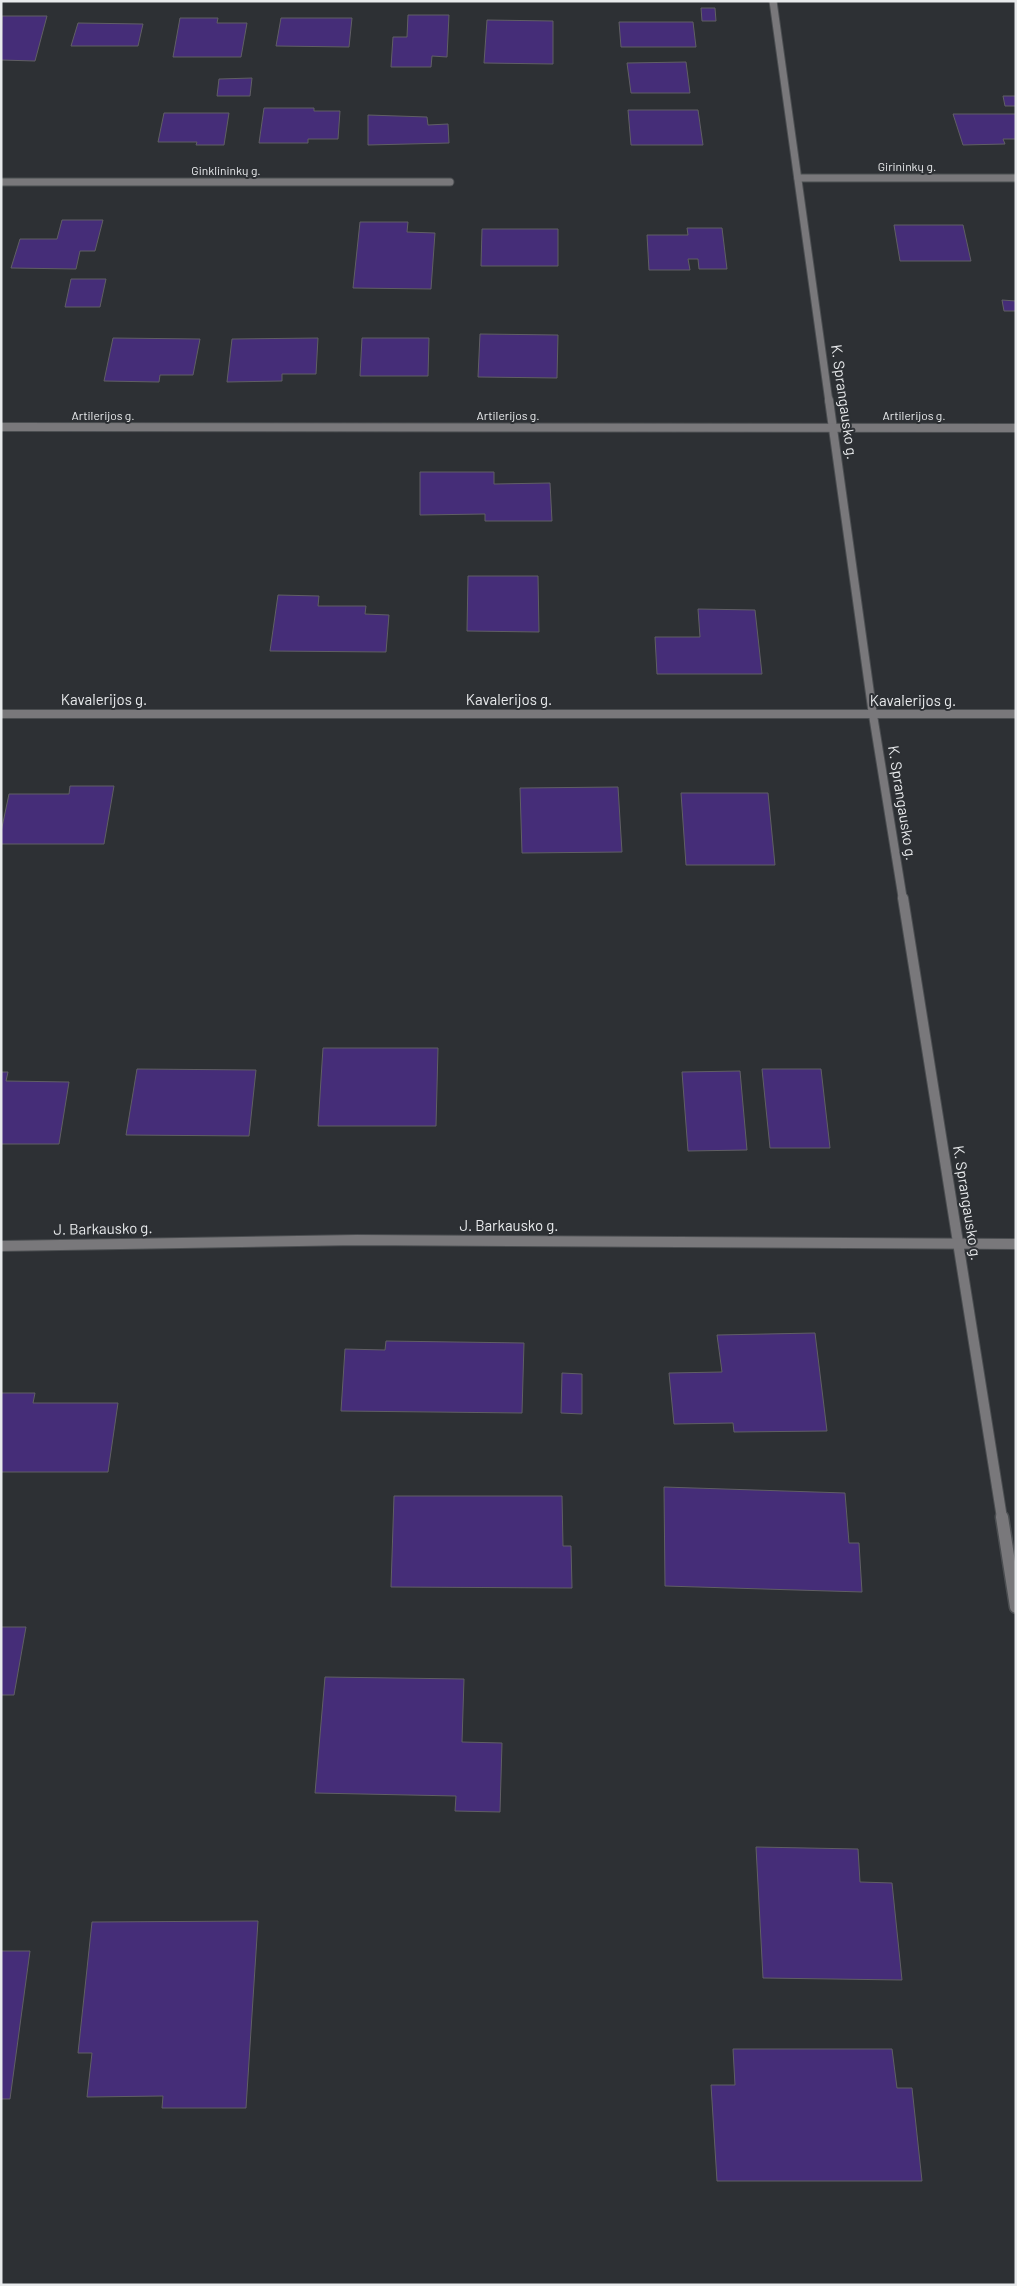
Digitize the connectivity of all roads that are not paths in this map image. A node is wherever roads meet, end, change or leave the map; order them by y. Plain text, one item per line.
1 (773, 1) edge
2 (798, 178) junction
3 (1016, 178) edge
4 (1, 182) edge
5 (450, 182) dead end
6 (834, 426) junction
7 (1, 428) edge
8 (1016, 428) edge
9 (1, 714) edge
10 (874, 714) junction
11 (1016, 714) edge
12 (960, 1244) junction
13 (1016, 1244) edge
14 (1, 1246) edge
15 (1016, 1607) edge

1 - 2 street, K. Sprangausko g.
2 - 3 street, Girininkų g.
2 - 6 street, K. Sprangausko g.
4 - 5 street, Ginklininkų g.
6 - 7 street, Artilerijos g.
6 - 8 street, Artilerijos g.
6 - 10 street, K. Sprangausko g.
9 - 10 street, Kavalerijos g.
10 - 11 street, Kavalerijos g.
10 - 12 street, K. Sprangausko g.
12 - 13 street, J. Barkausko g.
12 - 14 street, J. Barkausko g.
12 - 15 street, K. Sprangausko g.

